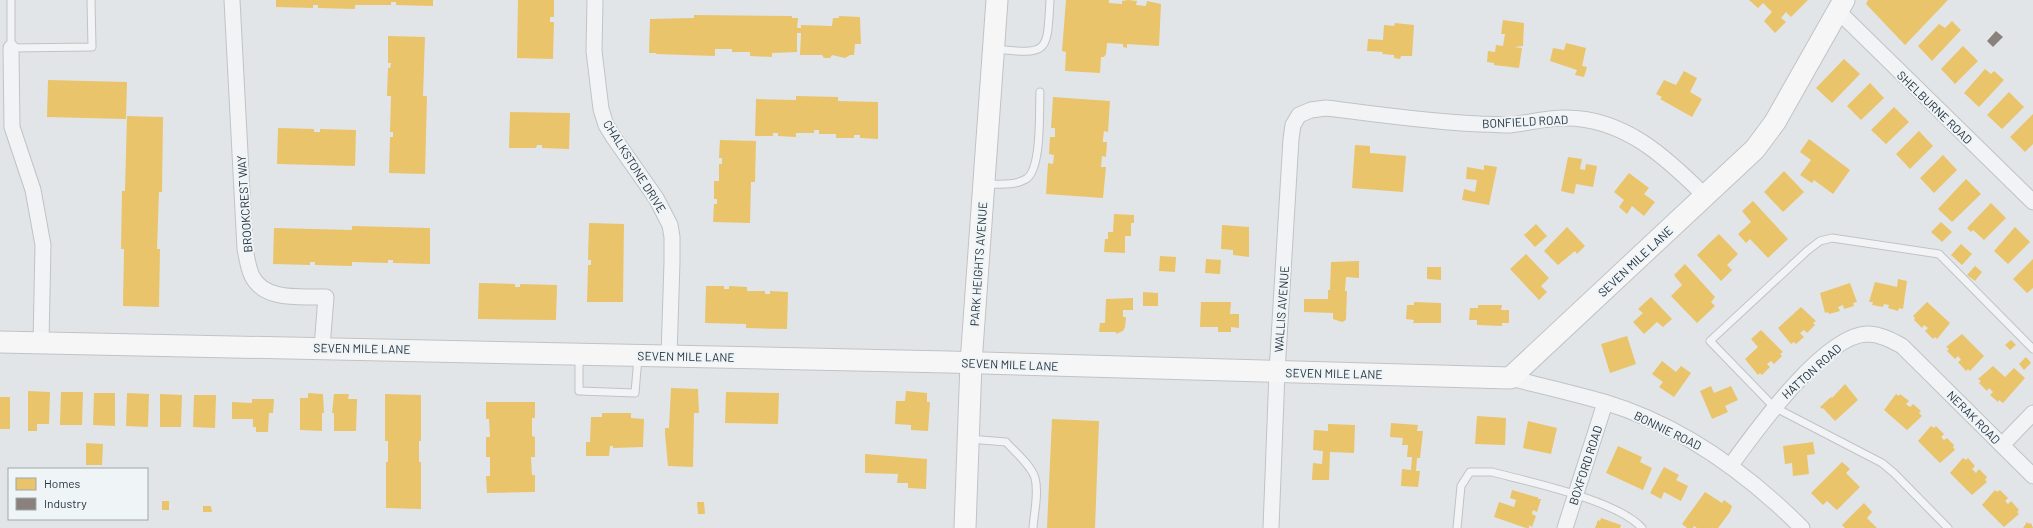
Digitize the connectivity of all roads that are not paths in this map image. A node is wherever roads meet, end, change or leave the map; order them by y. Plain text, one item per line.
1 (11, 0) edge
2 (91, 0) edge
3 (232, 0) edge
4 (595, 0) edge
5 (997, 0) edge
6 (1050, 0) edge
7 (1841, 5) edge
8 (11, 48) junction
9 (993, 49) junction
10 (1040, 92) dead end
11 (1298, 115) joint
12 (984, 184) junction
13 (1705, 196) junction
14 (2033, 202) edge
15 (0, 342) edge
16 (41, 343) junction
17 (322, 347) junction
18 (2033, 349) edge
19 (579, 353) junction
20 (638, 355) junction
21 (669, 356) junction
22 (1916, 358) joint
23 (971, 363) junction
24 (1277, 372) junction
25 (1510, 378) junction
26 (1605, 402) junction
27 (1774, 407) junction
28 (2033, 413) edge
29 (968, 439) junction
30 (2002, 445) junction
31 (1730, 465) junction
32 (2033, 476) edge
33 (1575, 494) junction
34 (965, 528) edge
35 (1033, 528) edge
36 (1271, 528) edge
37 (1457, 528) edge
38 (1565, 528) edge
39 (1642, 528) edge
40 (1802, 528) edge
41 (1948, 528) edge

1 - 8 lane
2 - 8 lane
3 - 17 street, BROOKCREST WAY
4 - 21 street, CHALKSTONE DRIVE
5 - 9 street, PARK HEIGHTS AVENUE
6 - 9 lane
7 - 13 street, SEVEN MILE LANE
7 - 14 street, SHELBURNE ROAD
8 - 16 street
9 - 12 street, PARK HEIGHTS AVENUE
10 - 12 lane
11 - 13 street, BONFIELD ROAD
11 - 24 street, WALLIS AVENUE
12 - 23 street, PARK HEIGHTS AVENUE
13 - 25 street, SEVEN MILE LANE
15 - 16 street, SEVEN MILE LANE
16 - 17 street, SEVEN MILE LANE
17 - 19 street, SEVEN MILE LANE
18 - 27 lane
19 - 20 street, SEVEN MILE LANE
19 - 20 lane
20 - 21 street, SEVEN MILE LANE
21 - 23 street, SEVEN MILE LANE
22 - 27 street, HATTON ROAD
22 - 30 street, NERAK ROAD
23 - 24 street, SEVEN MILE LANE
23 - 29 street, PARK HEIGHTS AVENUE
24 - 25 street, SEVEN MILE LANE
24 - 36 street, WALLIS AVENUE
25 - 26 street, BONNIE ROAD
26 - 31 street, BONNIE ROAD
26 - 33 street, BOXFORD ROAD
27 - 31 street, HATTON ROAD
27 - 41 lane
28 - 30 street
29 - 34 street, PARK HEIGHTS AVENUE
29 - 35 lane
30 - 32 street, NERAK ROAD
31 - 40 street, BONNIE ROAD
33 - 37 lane
33 - 38 street, BOXFORD ROAD
33 - 39 lane

